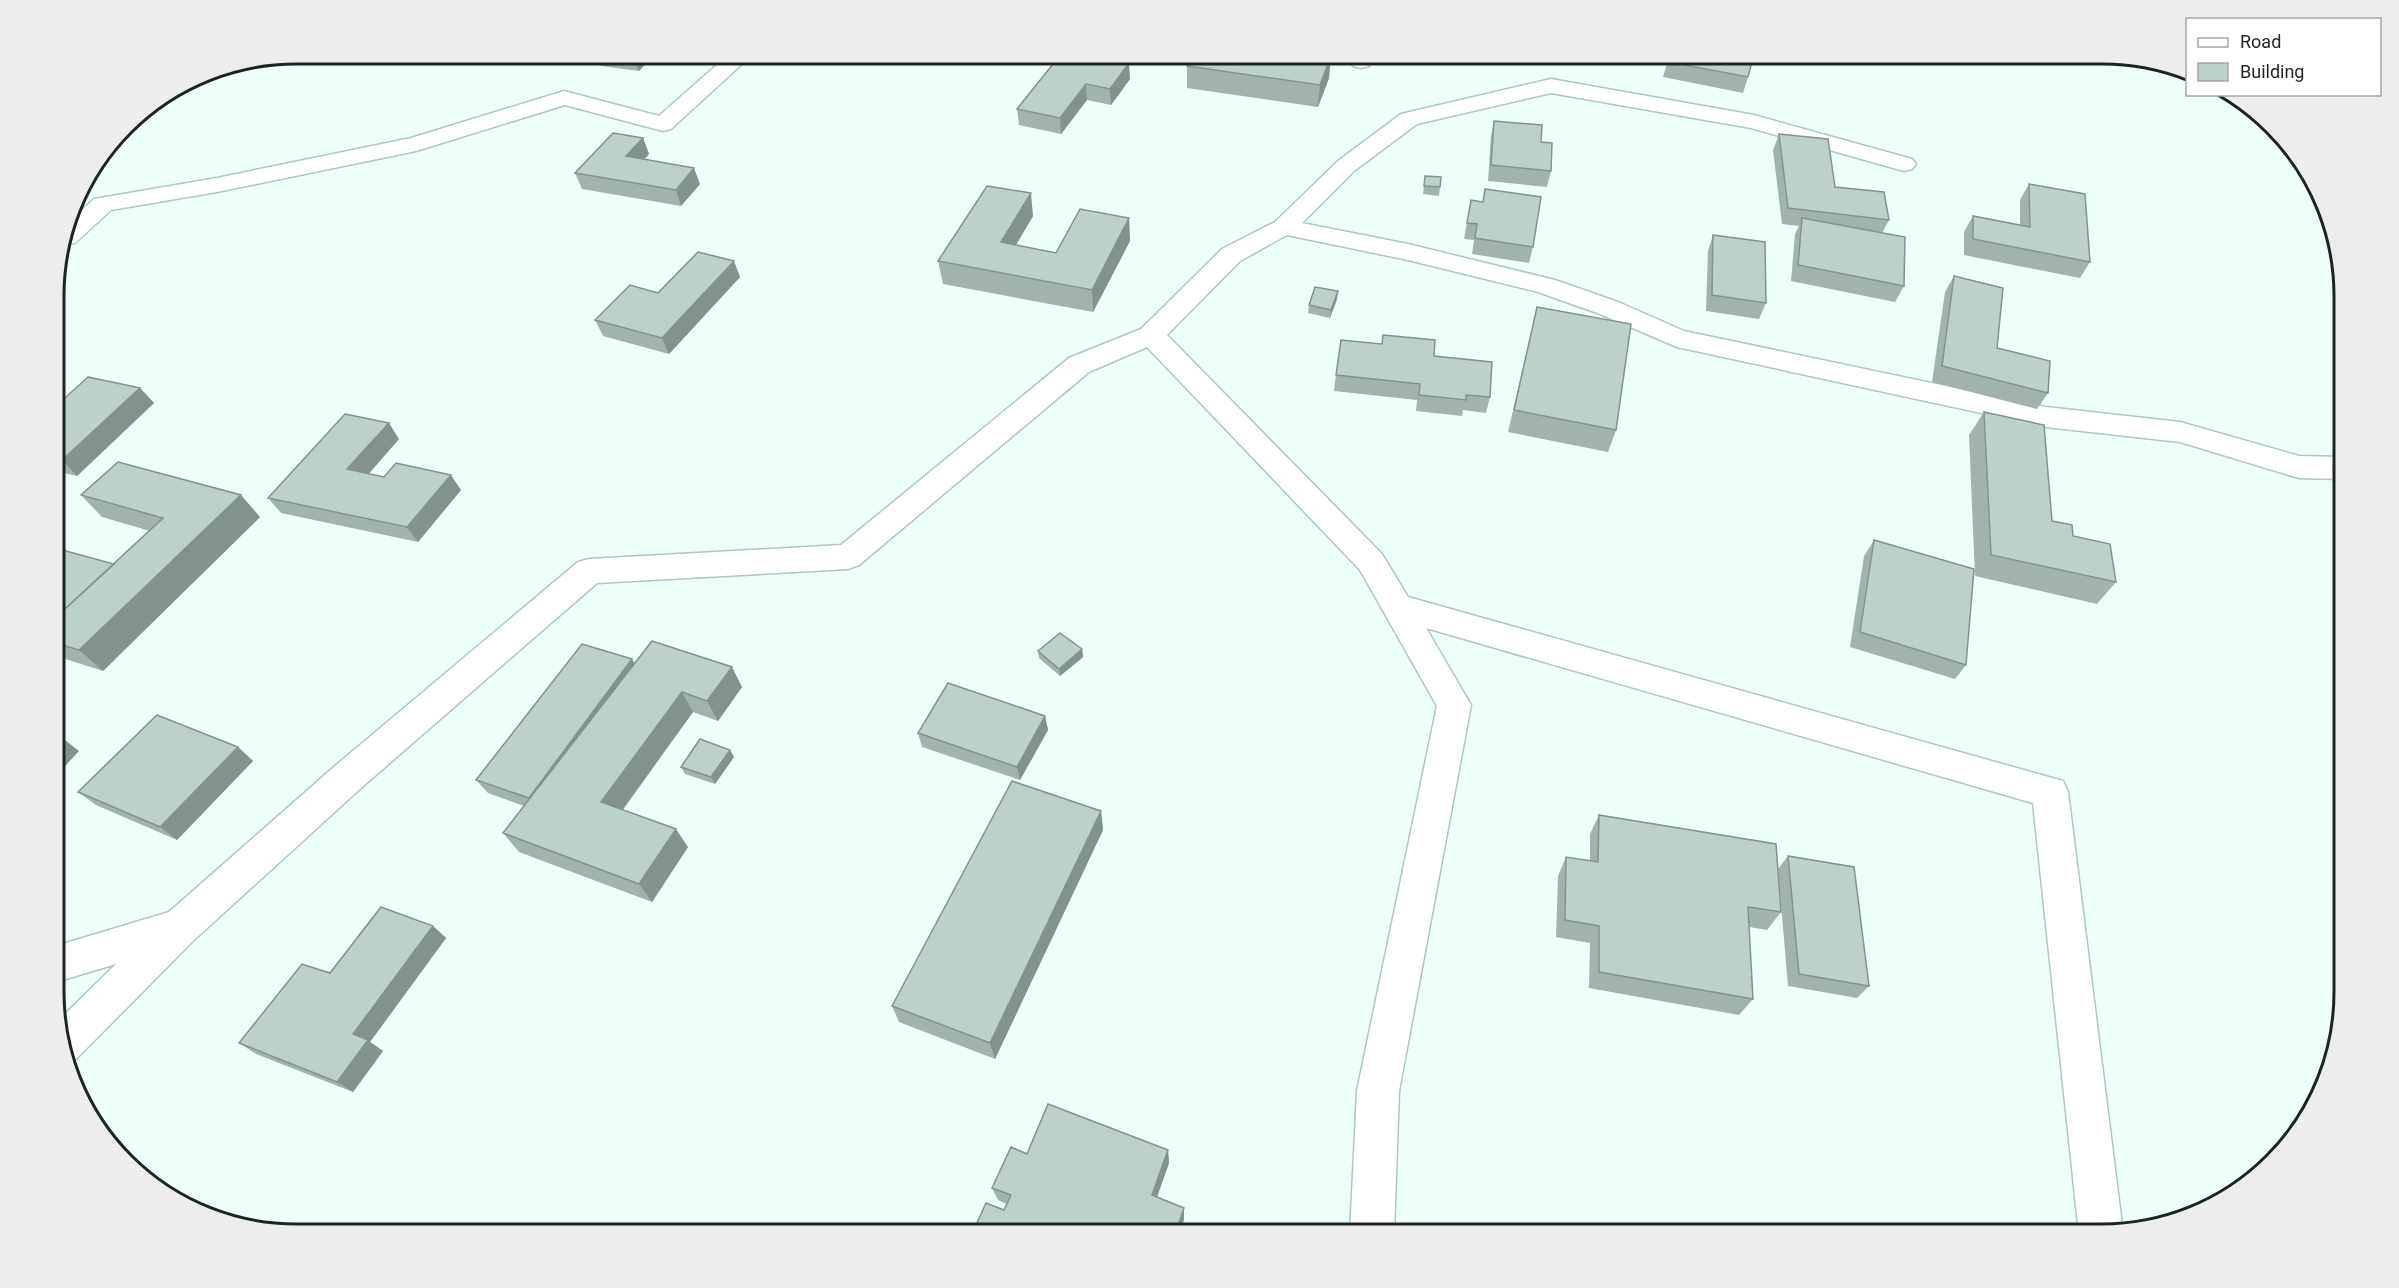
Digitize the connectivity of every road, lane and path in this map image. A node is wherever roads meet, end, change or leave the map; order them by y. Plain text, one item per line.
1 (731, 64) edge
2 (1904, 164) dead end
3 (1284, 227) junction
4 (74, 231) edge
5 (1151, 335) junction
6 (2334, 468) edge
7 (1397, 607) junction
8 (180, 927) junction
9 (64, 962) edge
10 (69, 1038) edge
11 (1372, 1224) edge
12 (2100, 1224) edge

1 - 4 street
2 - 3 street
3 - 5 street
3 - 6 street
5 - 7 street
5 - 8 street
7 - 11 street
7 - 12 street
8 - 9 street
8 - 10 street

